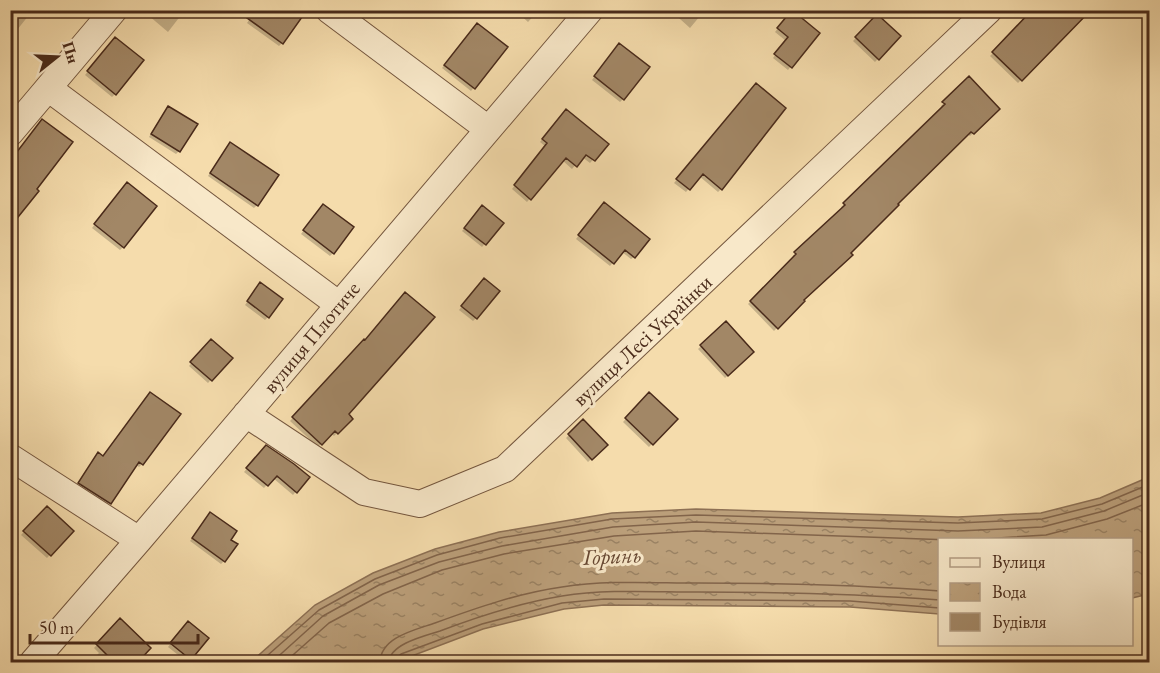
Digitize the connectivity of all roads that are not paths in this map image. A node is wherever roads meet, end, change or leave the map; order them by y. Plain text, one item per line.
1 (114, 10) edge
2 (329, 10) edge
3 (590, 10) edge
4 (989, 10) edge
5 (48, 88) junction
6 (488, 129) junction
7 (10, 133) edge
8 (338, 304) junction
9 (246, 414) junction
10 (10, 457) edge
11 (140, 540) junction
12 (33, 663) edge

1 - 5 street
2 - 6 street
3 - 6 street, вулиця Плотиче
4 - 9 street, вулиця Лесі Українки
5 - 7 street
5 - 8 street
6 - 8 street, вулиця Плотиче
8 - 9 street, вулиця Плотиче
9 - 11 street, вулиця Плотиче
10 - 11 street
11 - 12 street, вулиця Плотиче

